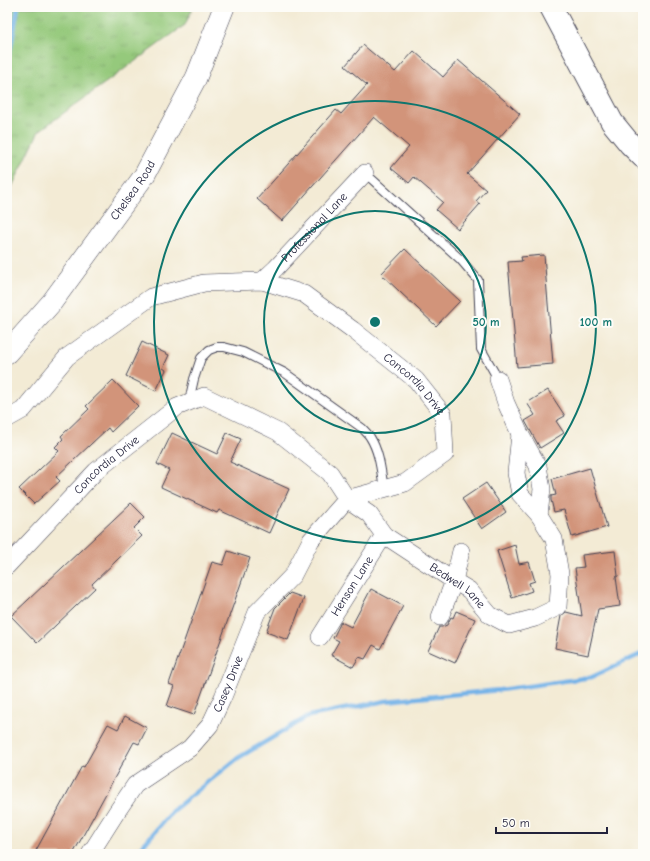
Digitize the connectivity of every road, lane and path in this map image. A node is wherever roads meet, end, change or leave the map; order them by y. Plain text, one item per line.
1 (224, 7) edge
2 (551, 7) edge
3 (643, 157) edge
4 (365, 173) joint
5 (262, 281) junction
6 (7, 353) edge
7 (498, 379) joint
8 (189, 402) junction
9 (7, 419) edge
10 (520, 434) junction
11 (384, 489) junction
12 (347, 499) junction
13 (538, 515) junction
14 (384, 536) junction
15 (461, 551) dead end
16 (7, 566) edge
17 (454, 581) junction
18 (440, 617) dead end
19 (320, 637) dead end
20 (90, 854) edge

1 - 6 street, Chelsea Road
2 - 3 main road
4 - 5 street, Professional Lane
4 - 7 lane
5 - 9 street, Concordia Drive
5 - 11 street, Concordia Drive
7 - 10 street
8 - 11 lane
8 - 12 street, Concordia Drive
8 - 16 street, Concordia Drive
10 - 13 street
10 - 13 street, Bedwell Lane
11 - 12 street, Concordia Drive
12 - 14 street, Bedwell Lane
12 - 20 street, Casey Drive
13 - 17 street, Bedwell Lane
14 - 17 street, Bedwell Lane
14 - 19 street, Henson Lane
15 - 17 street
17 - 18 street

